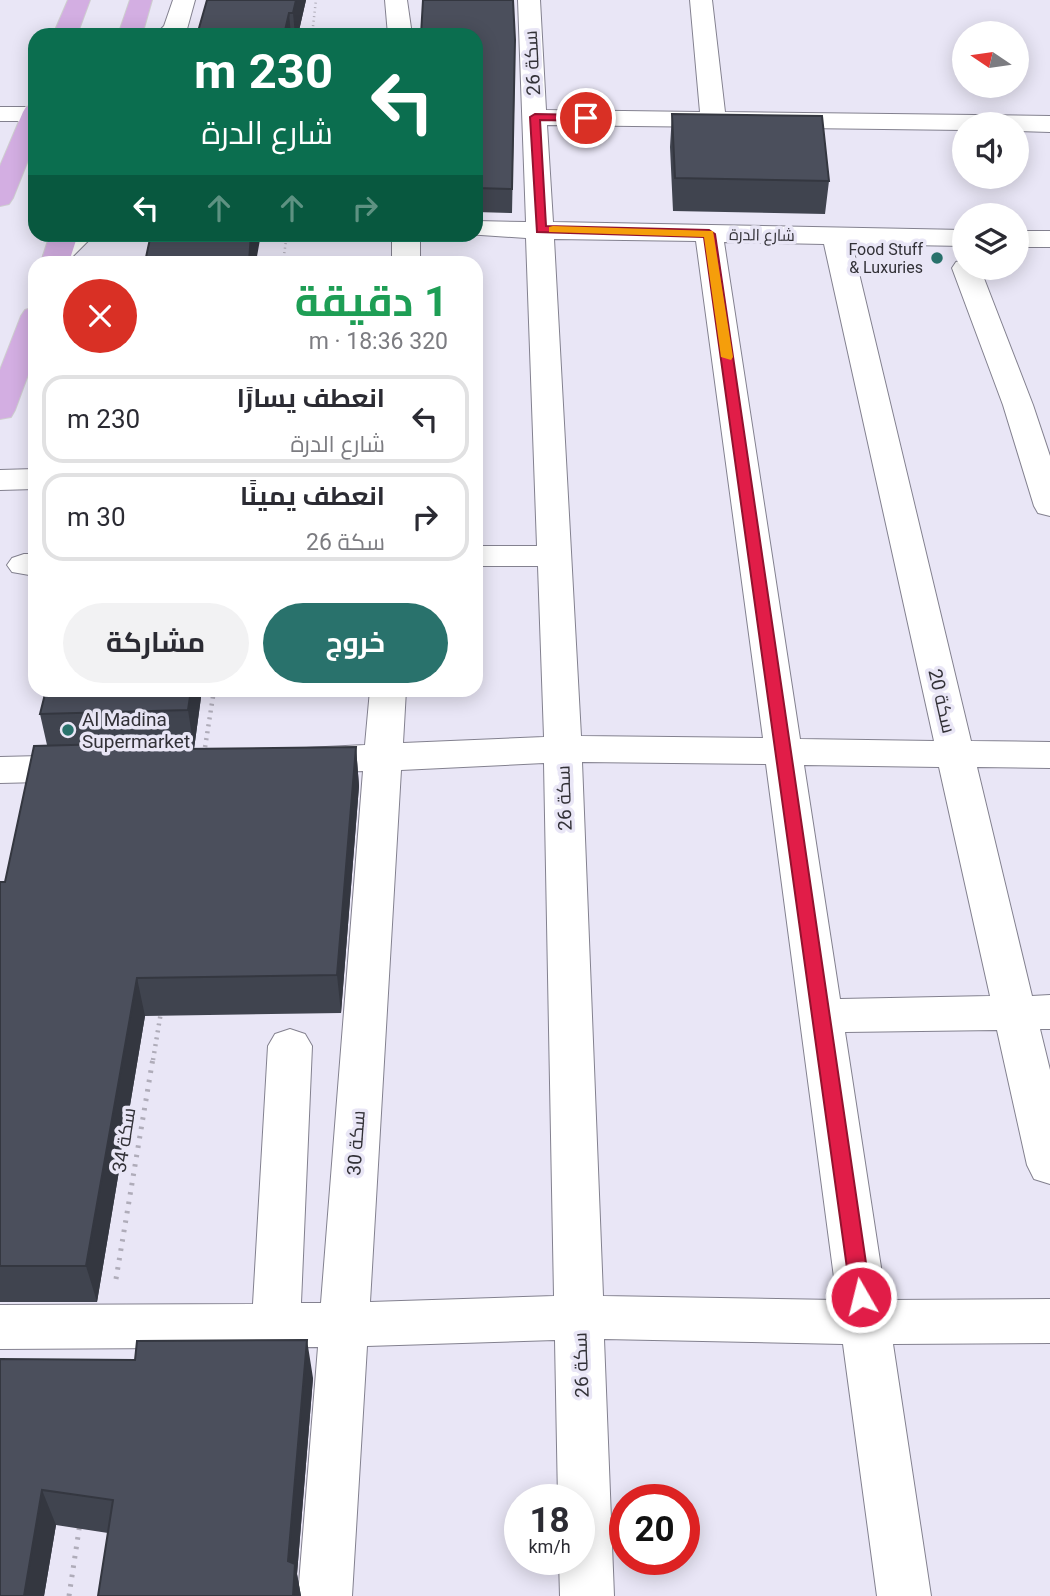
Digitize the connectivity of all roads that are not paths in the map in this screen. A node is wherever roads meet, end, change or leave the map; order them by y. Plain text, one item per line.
1 (79, 0) edge
2 (141, 0) edge
3 (184, 0) edge
4 (396, 0) edge
5 (529, 0) edge
6 (701, 0) edge
7 (68, 28) edge
8 (132, 28) edge
9 (175, 28) edge
10 (399, 28) edge
11 (28, 113) edge
12 (0, 114) edge
13 (535, 117) junction
14 (713, 121) junction
15 (1050, 124) edge
16 (28, 130) edge
17 (0, 198) edge
18 (483, 229) edge
19 (541, 230) junction
20 (709, 234) junction
21 (836, 236) junction
22 (1029, 239) edge
23 (1050, 239) edge
24 (952, 245) edge
25 (971, 280) edge
26 (28, 335) edge
27 (0, 410) edge
28 (28, 479) edge
29 (0, 480) edge
30 (1050, 506) edge
31 (483, 556) edge
32 (556, 556) junction
33 (387, 697) edge
34 (563, 749) junction
35 (783, 752) junction
36 (954, 753) junction
37 (1050, 755) edge
38 (383, 759) junction
39 (202, 764) edge
40 (121, 766) edge
41 (0, 770) edge
42 (1032, 1012) edge
43 (821, 1016) junction
44 (290, 1046) dead end
45 (1050, 1165) edge
46 (579, 1317) junction
47 (1050, 1321) edge
48 (865, 1322) junction
49 (343, 1325) junction
50 (276, 1326) junction
51 (0, 1327) edge
52 (325, 1596) edge
53 (587, 1596) edge
54 (904, 1596) edge

1 - 7 main road
2 - 8 main road
3 - 9 street
4 - 10 street
5 - 13 street, سكة 26
6 - 14 street
11 - 12 street
13 - 14 street
13 - 19 street, سكة 26
14 - 15 street
16 - 17 main road
18 - 19 street, شارع الدرة
19 - 20 street, شارع الدرة
19 - 32 street, سكة 26
20 - 21 street, شارع الدرة
20 - 35 street
21 - 24 street, شارع الدرة
21 - 36 street, سكة 20
22 - 23 street
25 - 30 street
26 - 27 main road
28 - 29 street
31 - 32 street
32 - 34 street, سكة 26
33 - 38 street, سكة 30
34 - 35 street
34 - 38 street
34 - 46 street, سكة 26
35 - 36 street
35 - 43 street
36 - 37 street
36 - 42 street, سكة 20
38 - 39 street
38 - 49 street, سكة 30
40 - 41 street
42 - 43 street
42 - 45 street, سكة 20
43 - 48 street
44 - 50 street
46 - 48 street
46 - 49 street
46 - 53 street, سكة 26
47 - 48 street
48 - 54 street
49 - 50 street
49 - 52 street, سكة 30
50 - 51 street

